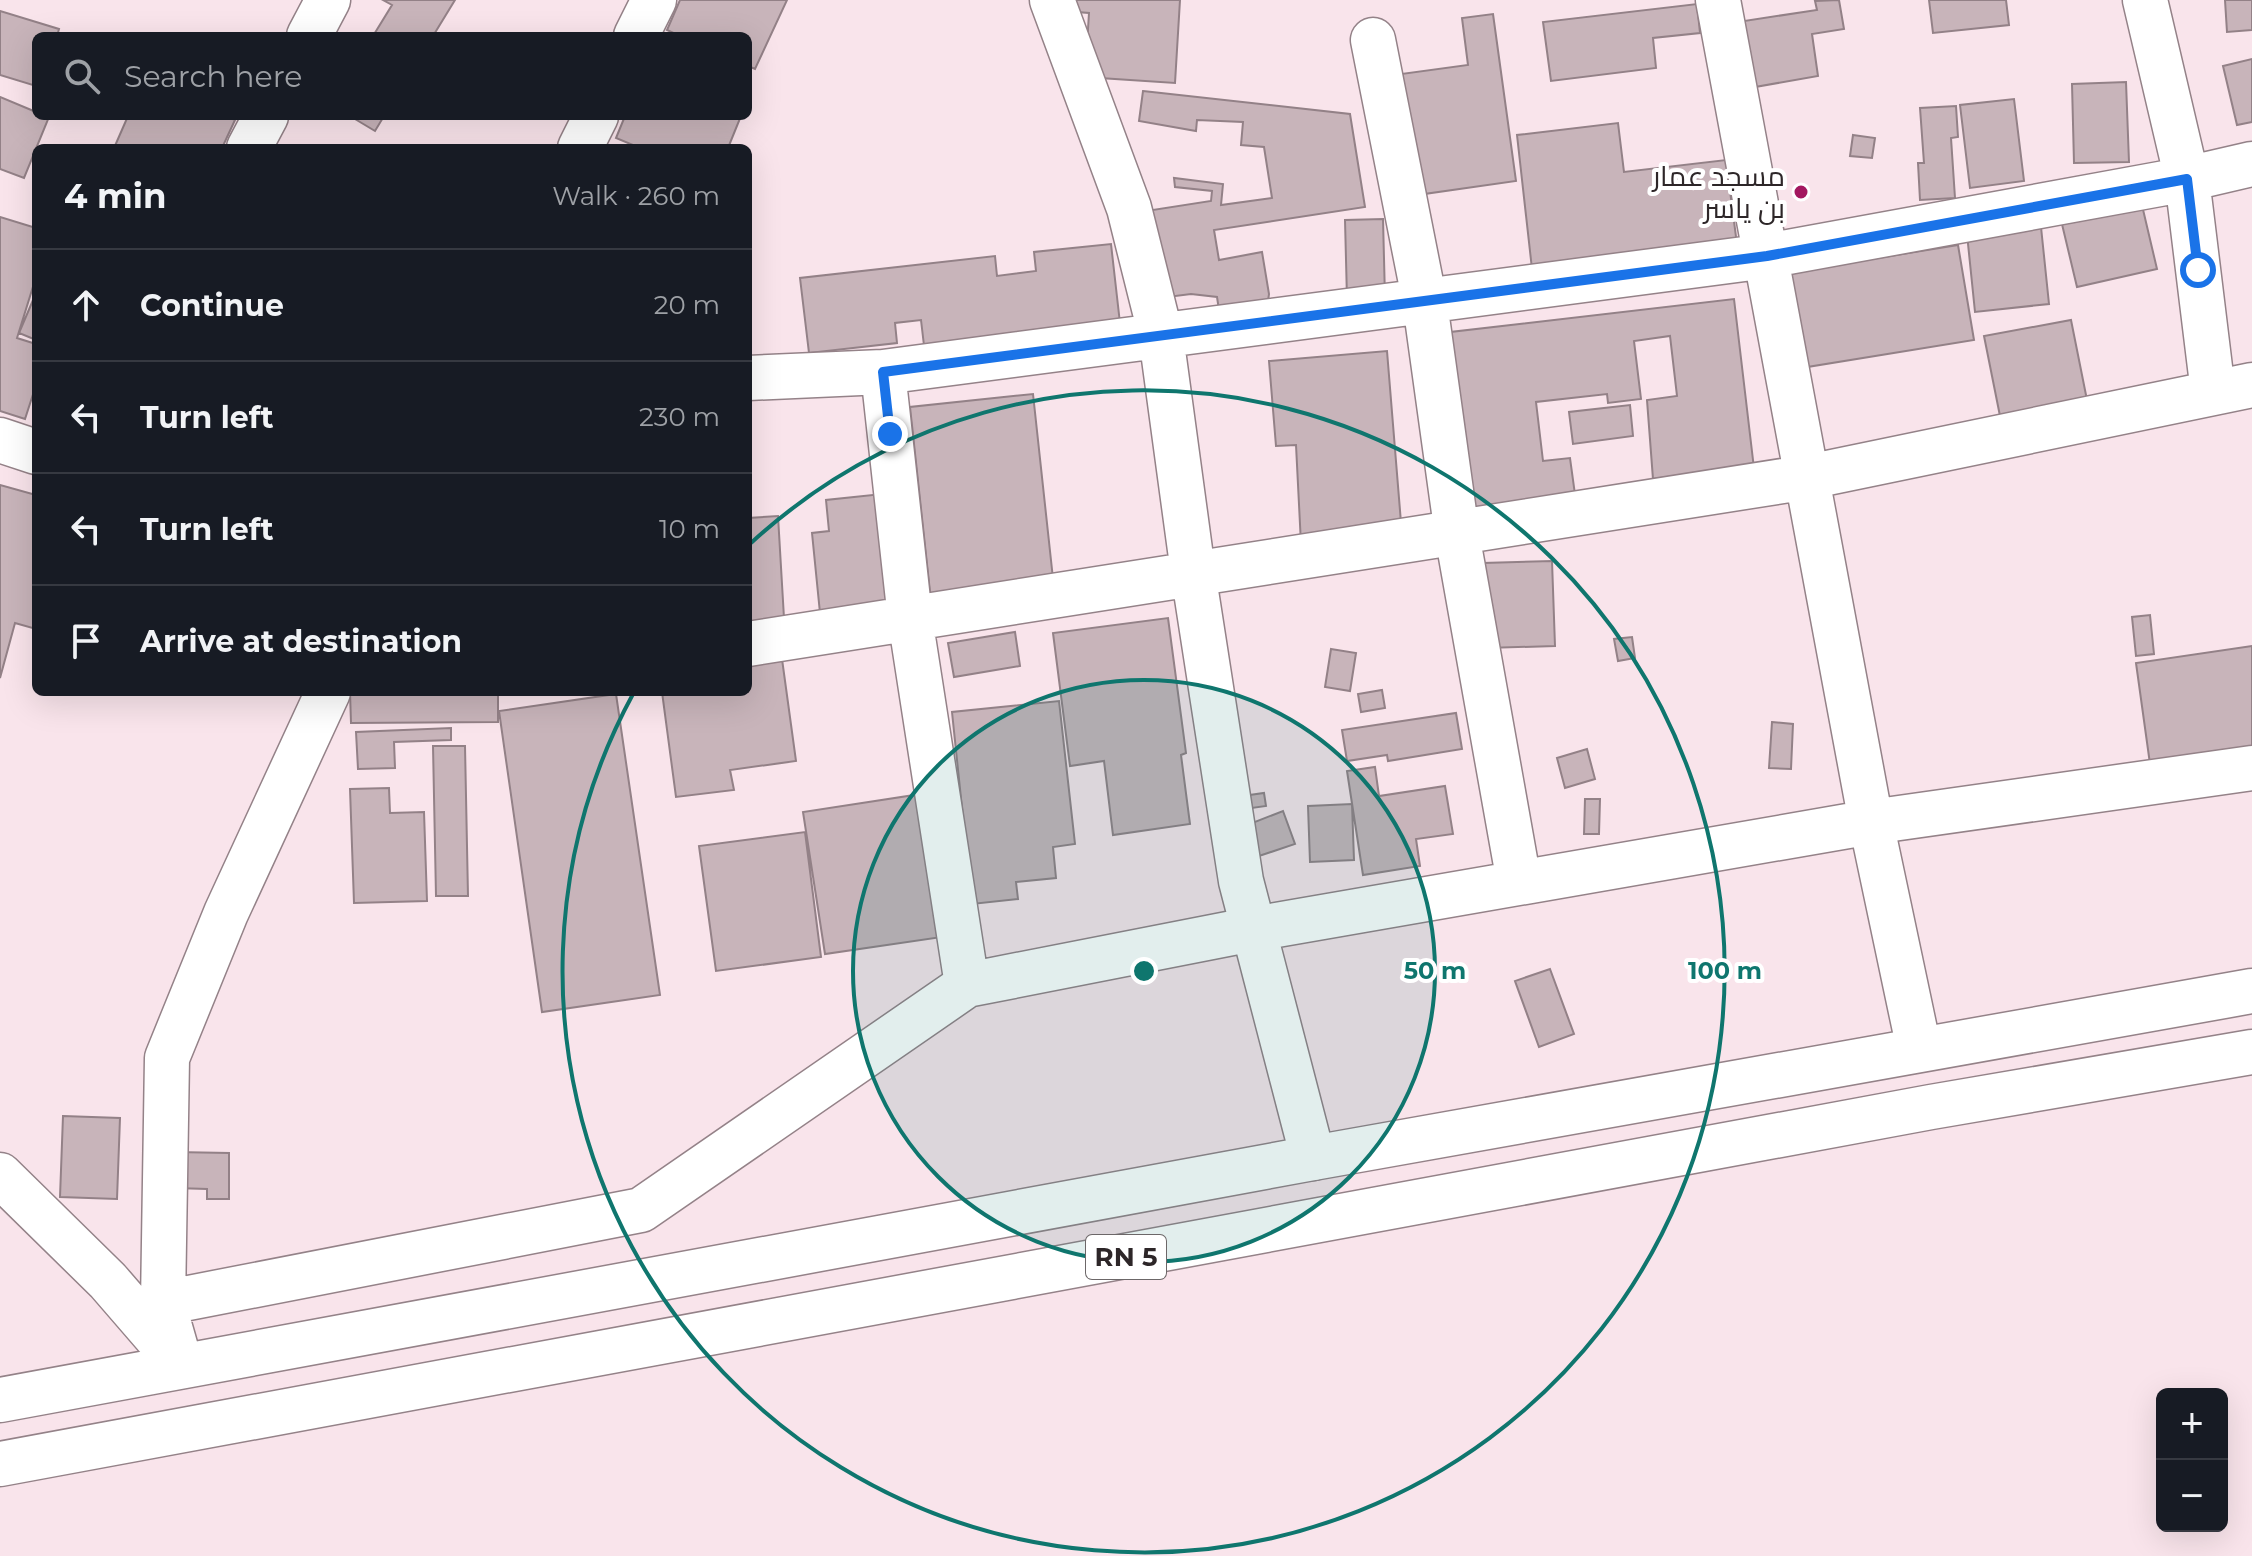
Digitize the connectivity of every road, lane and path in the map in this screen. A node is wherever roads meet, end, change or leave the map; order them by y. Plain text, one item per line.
1 (328, 0) edge
2 (654, 0) edge
3 (1052, 0) edge
4 (1718, 0) edge
5 (2145, 0) edge
6 (311, 32) edge
7 (638, 32) edge
8 (1373, 40) dead end
9 (264, 120) edge
10 (594, 120) edge
11 (251, 144) edge
12 (582, 144) edge
13 (2252, 164) edge
14 (2187, 179) junction
15 (1767, 256) junction
16 (1425, 303) junction
17 (1161, 336) junction
18 (883, 372) junction
19 (752, 378) edge
20 (2232, 388) edge
21 (0, 440) edge
22 (32, 451) edge
23 (1808, 477) junction
24 (1457, 534) junction
25 (1193, 572) junction
26 (910, 618) junction
27 (752, 643) edge
28 (326, 696) edge
29 (2252, 768) edge
30 (1871, 822) junction
31 (1519, 882) junction
32 (1253, 929) junction
33 (967, 985) junction
34 (2252, 991) edge
35 (1919, 1049) junction
36 (2252, 1052) edge
37 (1931, 1107) junction
38 (1313, 1158) junction
39 (0, 1175) edge
40 (163, 1303) junction
41 (181, 1366) junction
42 (0, 1400) edge
43 (0, 1464) edge

1 - 6 main road
2 - 7 main road
3 - 17 main road
4 - 15 main road
5 - 14 main road
8 - 16 main road
9 - 11 main road
10 - 12 main road
13 - 14 main road
14 - 15 main road
14 - 20 main road
15 - 16 main road
15 - 23 main road
16 - 17 main road
16 - 24 main road
17 - 18 main road
17 - 25 main road
18 - 19 main road
18 - 26 main road
20 - 23 main road
21 - 22 main road
23 - 24 main road
23 - 30 main road
24 - 25 main road
24 - 31 main road
25 - 26 main road
25 - 32 main road
26 - 27 main road
26 - 33 main road
28 - 40 main road
29 - 30 main road
30 - 31 main road
30 - 35 main road
31 - 32 main road
32 - 33 main road
32 - 38 main road
33 - 40 main road
34 - 35 main road, RN 5
35 - 37 main road
35 - 38 main road, RN 5
36 - 37 main road, RN 5
37 - 43 main road, RN 5
38 - 41 main road, RN 5
39 - 41 main road
40 - 41 main road
41 - 42 main road, RN 5

